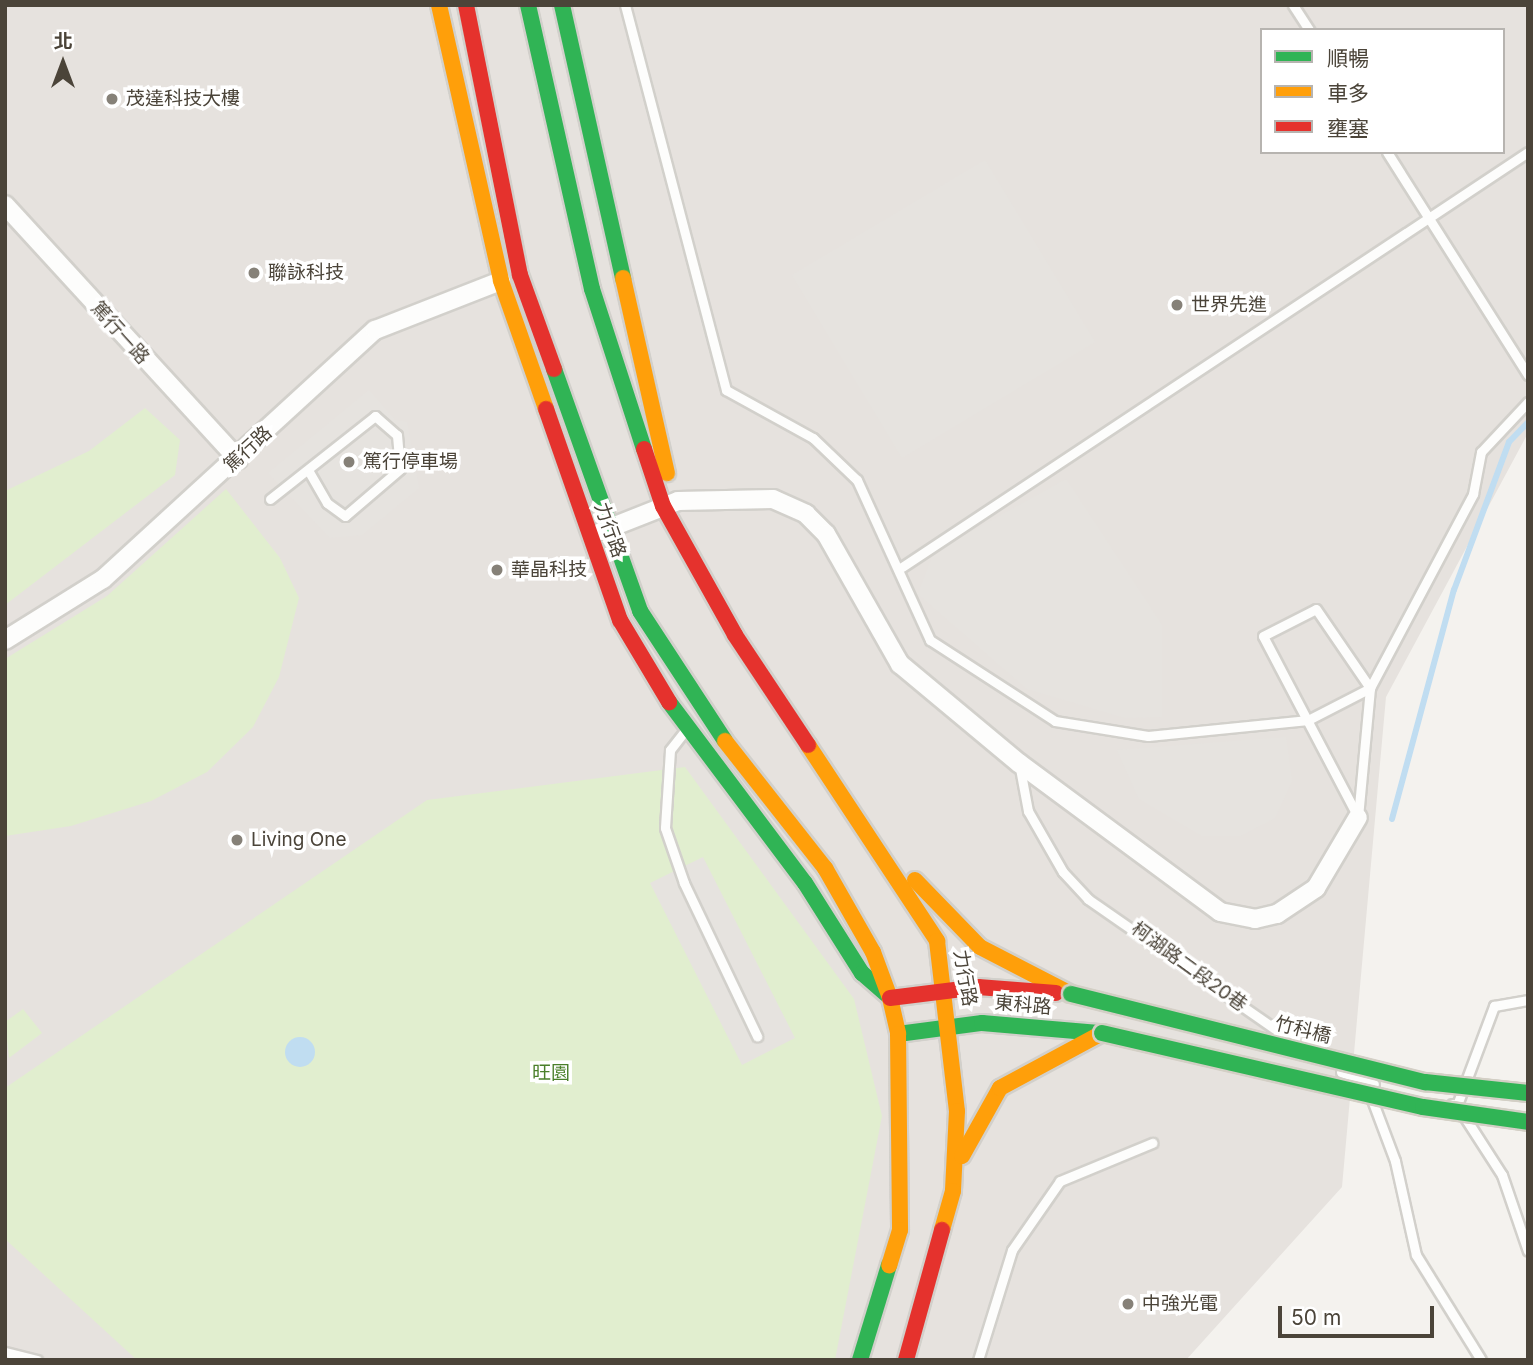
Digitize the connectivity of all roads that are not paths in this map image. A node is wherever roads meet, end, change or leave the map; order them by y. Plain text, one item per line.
1 (439, 5) edge
2 (466, 5) edge
3 (528, 5) edge
4 (562, 5) edge
5 (625, 5) edge
6 (1293, 5) edge
7 (1308, 28) edge
8 (1528, 152) edge
9 (1388, 154) edge
10 (5, 205) edge
11 (1428, 218) junction
12 (501, 281) junction
13 (1528, 375) edge
14 (1528, 402) edge
15 (238, 459) junction
16 (309, 472) junction
17 (270, 499) dead end
18 (671, 503) junction
19 (606, 529) junction
20 (590, 539) junction
21 (902, 567) junction
22 (5, 640) edge
23 (1370, 688) junction
24 (1308, 720) junction
25 (685, 730) junction
26 (1019, 763) junction
27 (849, 798) junction
28 (1358, 817) junction
29 (948, 989) junction
30 (1071, 994) junction
31 (890, 998) junction
32 (1528, 1000) edge
33 (952, 1027) junction
34 (1102, 1033) junction
35 (898, 1034) junction
36 (757, 1036) dead end
37 (1367, 1082) junction
38 (1528, 1093) edge
39 (1457, 1105) junction
40 (1528, 1122) edge
41 (1152, 1143) dead end
42 (953, 1191) junction
43 (1528, 1251) edge
44 (5, 1352) edge
45 (37, 1360) edge
46 (860, 1360) edge
47 (906, 1360) edge
48 (978, 1360) edge
49 (1481, 1360) edge

1 - 12 street, 力行路
2 - 19 street, 力行路
3 - 18 street, 力行路
4 - 18 street, 力行路
5 - 21 lane
6 - 7 lane
8 - 11 lane
9 - 11 lane
10 - 15 street, 篤行一路
11 - 13 lane
11 - 21 lane
12 - 15 street, 篤行路
12 - 20 street, 力行路
14 - 23 lane
15 - 22 street, 篤行路
16 - 16 lane
16 - 17 lane
18 - 19 street
18 - 26 street
18 - 27 street, 力行路
19 - 20 street
19 - 31 street, 力行路
20 - 25 street, 力行路
21 - 24 lane
23 - 24 lane
23 - 24 lane
23 - 28 lane
24 - 28 lane
25 - 31 street, 力行路
25 - 36 lane
26 - 28 street
26 - 37 lane, 柯湖路二段20巷
27 - 29 street, 力行路
27 - 30 street
29 - 30 street, 東科路
29 - 31 street, 東科路
29 - 33 street, 力行路
30 - 38 street, 竹科橋, bridge
31 - 35 street, 力行路
32 - 39 lane
33 - 34 street, 東科路
33 - 35 street, 東科路
33 - 42 street, 力行路
34 - 40 street, bridge
34 - 42 street
35 - 46 street, 力行路
37 - 39 lane, 柯湖路二段20巷
37 - 49 lane
39 - 43 lane
41 - 48 lane
42 - 47 street, 力行路
44 - 45 lane

